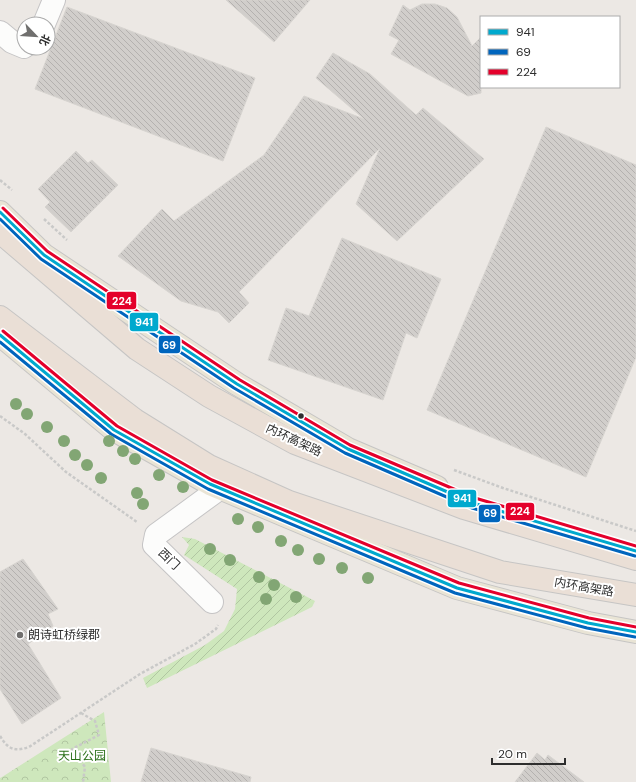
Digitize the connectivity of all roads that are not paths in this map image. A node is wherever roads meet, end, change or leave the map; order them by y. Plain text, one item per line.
1 (54, 0) edge
2 (47, 16) edge
3 (0, 32) edge
4 (16, 44) edge
5 (0, 212) edge
6 (0, 232) edge
7 (0, 317) edge
8 (0, 335) edge
9 (219, 489) junction
10 (636, 551) edge
11 (636, 559) edge
12 (636, 595) edge
13 (212, 602) dead end
14 (636, 632) edge

1 - 2 street
3 - 4 street
5 - 10 main road
6 - 11 highway, 内环高架路
7 - 12 highway, 内环高架路
8 - 9 main road
9 - 13 street, 西门
9 - 14 main road

